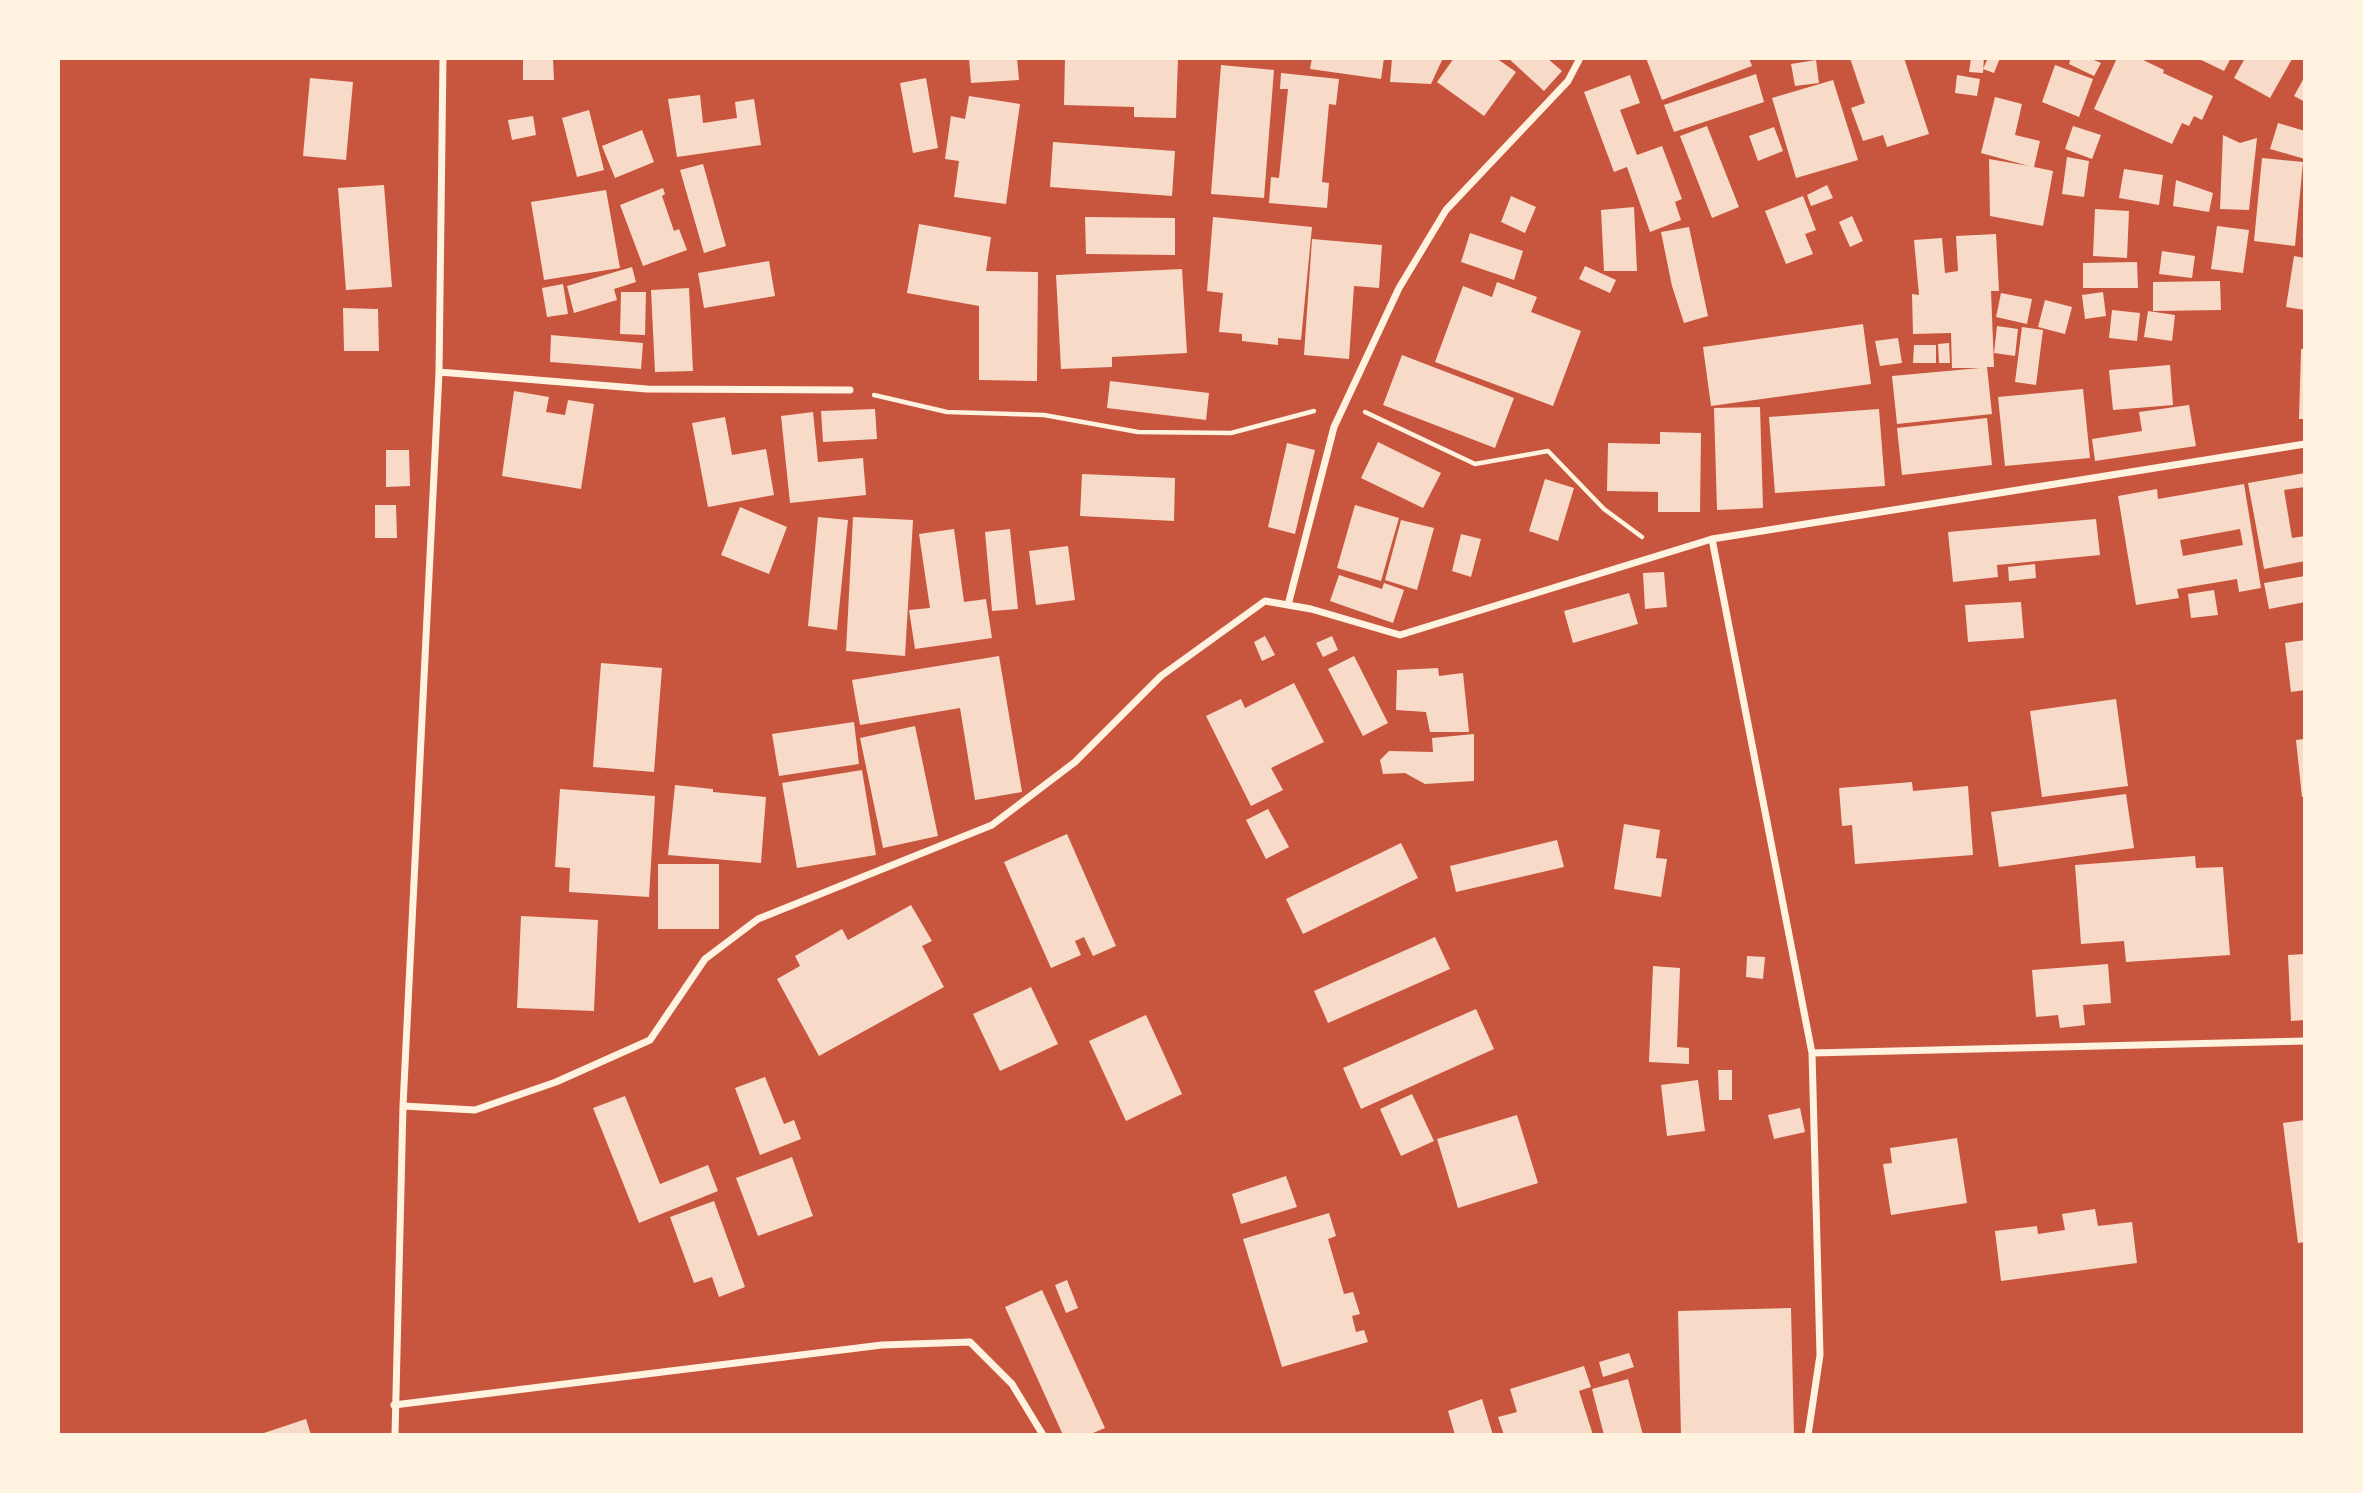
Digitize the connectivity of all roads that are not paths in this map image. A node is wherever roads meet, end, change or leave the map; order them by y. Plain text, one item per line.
1 (443, 58) edge
2 (1580, 58) edge
3 (439, 372) junction
4 (850, 390) road end
5 (2305, 444) edge
6 (1712, 539) junction
7 (1288, 606) junction
8 (2305, 1041) edge
9 (1812, 1053) junction
10 (402, 1106) junction
11 (394, 1405) junction
12 (395, 1435) edge
13 (1043, 1435) edge
14 (1808, 1435) edge

1 - 3 street
2 - 7 street
3 - 4 street
3 - 10 street
5 - 6 street
6 - 7 street
6 - 9 street
7 - 10 street
8 - 9 street
9 - 14 street
10 - 11 street
11 - 12 street
11 - 13 street

